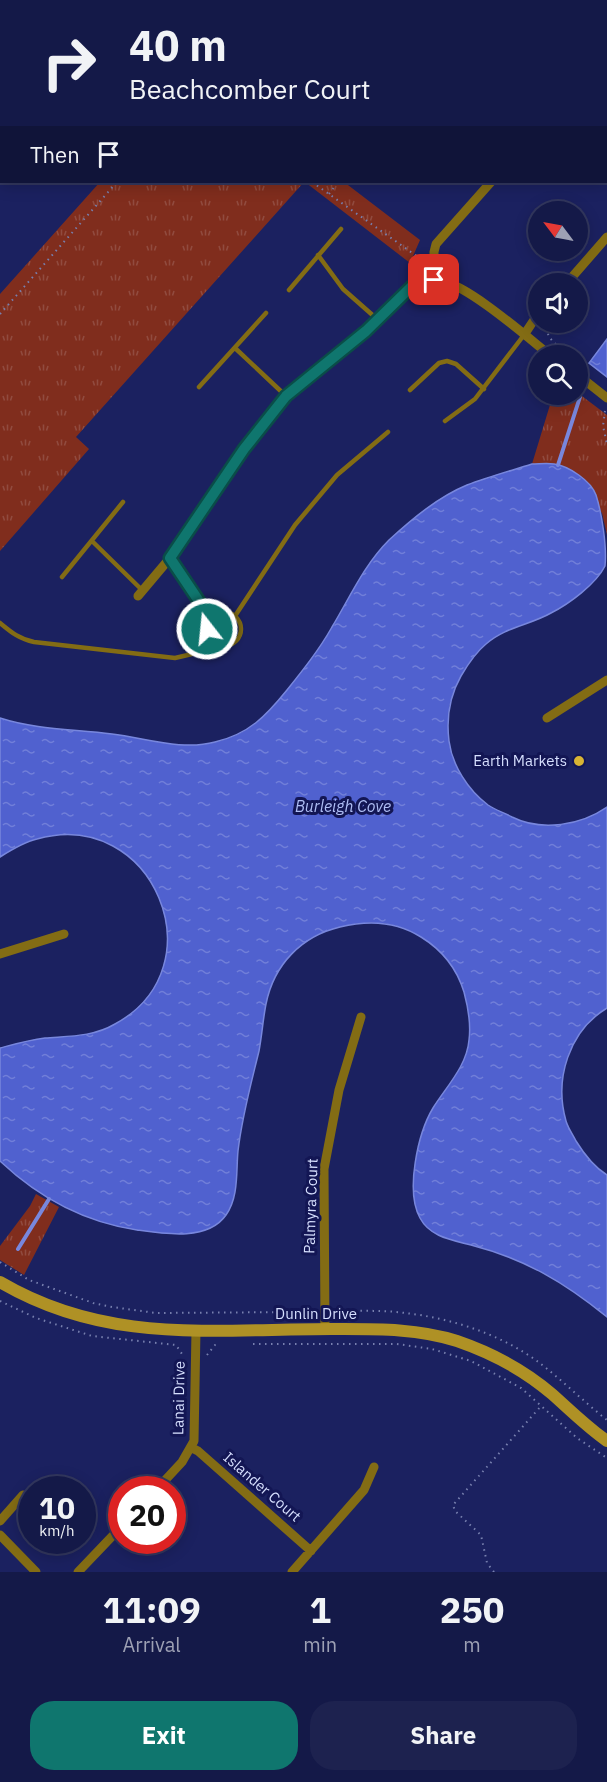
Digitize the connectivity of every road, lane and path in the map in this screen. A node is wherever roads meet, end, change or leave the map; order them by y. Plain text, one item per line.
1 (116, 183) edge
2 (313, 183) edge
3 (337, 183) edge
4 (490, 183) edge
5 (328, 195) junction
6 (341, 229) dead end
7 (607, 237) edge
8 (318, 255) junction
9 (434, 263) junction
10 (576, 273) edge
11 (434, 280) junction
12 (289, 290) dead end
13 (266, 313) dead end
14 (0, 314) edge
15 (377, 319) junction
16 (528, 329) edge
17 (547, 333) edge
18 (524, 335) junction
19 (537, 345) edge
20 (558, 345) edge
21 (235, 348) junction
22 (588, 383) edge
23 (199, 387) dead end
24 (483, 389) junction
25 (410, 390) dead end
26 (286, 396) junction
27 (607, 398) edge
28 (605, 411) dead end
29 (445, 421) dead end
30 (388, 432) dead end
31 (607, 444) edge
32 (123, 502) dead end
33 (92, 541) junction
34 (170, 558) junction
35 (62, 577) dead end
36 (140, 593) joint
37 (235, 616) junction
38 (211, 619) junction
39 (0, 623) edge
40 (214, 643) junction
41 (607, 681) edge
42 (547, 718) dead end
43 (64, 934) dead end
44 (0, 954) edge
45 (361, 1017) dead end
46 (0, 1262) edge
47 (0, 1282) edge
48 (0, 1301) edge
49 (311, 1304) dead end
50 (325, 1329) junction
51 (196, 1330) junction
52 (224, 1344) dead end
53 (246, 1344) dead end
54 (187, 1358) dead end
55 (204, 1358) dead end
56 (551, 1394) junction
57 (541, 1406) junction
58 (607, 1441) edge
59 (192, 1448) junction
60 (607, 1458) edge
61 (374, 1467) dead end
62 (169, 1476) edge
63 (18, 1501) edge
64 (0, 1521) edge
65 (0, 1535) edge
66 (108, 1541) edge
67 (311, 1551) junction
68 (36, 1572) edge
69 (78, 1572) edge
70 (292, 1572) edge
71 (494, 1572) edge

1 - 14 path
2 - 5 path
3 - 5 path
4 - 9 street
5 - 9 path
6 - 8 lane
7 - 10 street
8 - 12 lane
8 - 15 lane
9 - 11 street
11 - 15 street
11 - 18 street
13 - 21 lane
15 - 26 street
16 - 18 street
17 - 20 path
18 - 19 street
18 - 24 lane
21 - 23 lane
21 - 26 lane
22 - 27 street
24 - 25 lane
24 - 29 lane
26 - 34 street
28 - 31 path
30 - 37 lane
32 - 33 lane
33 - 35 lane
33 - 36 lane
34 - 36 street
34 - 38 lane
37 - 38 lane
37 - 40 lane
38 - 40 lane
39 - 40 lane
41 - 42 street
43 - 44 street
45 - 50 street, Palmyra Court
46 - 49 path
47 - 51 street, Dunlin Drive
48 - 54 path
50 - 51 street, Dunlin Drive
50 - 56 street, Dunlin Drive
51 - 59 street, Lanai Drive
52 - 55 path
53 - 57 path
56 - 57 path
56 - 58 street, Dunlin Drive
57 - 60 path
57 - 71 path
59 - 62 street, Lanai Drive
59 - 67 street, Islander Court
61 - 67 street
63 - 64 street
65 - 68 street
66 - 69 street
67 - 70 street

